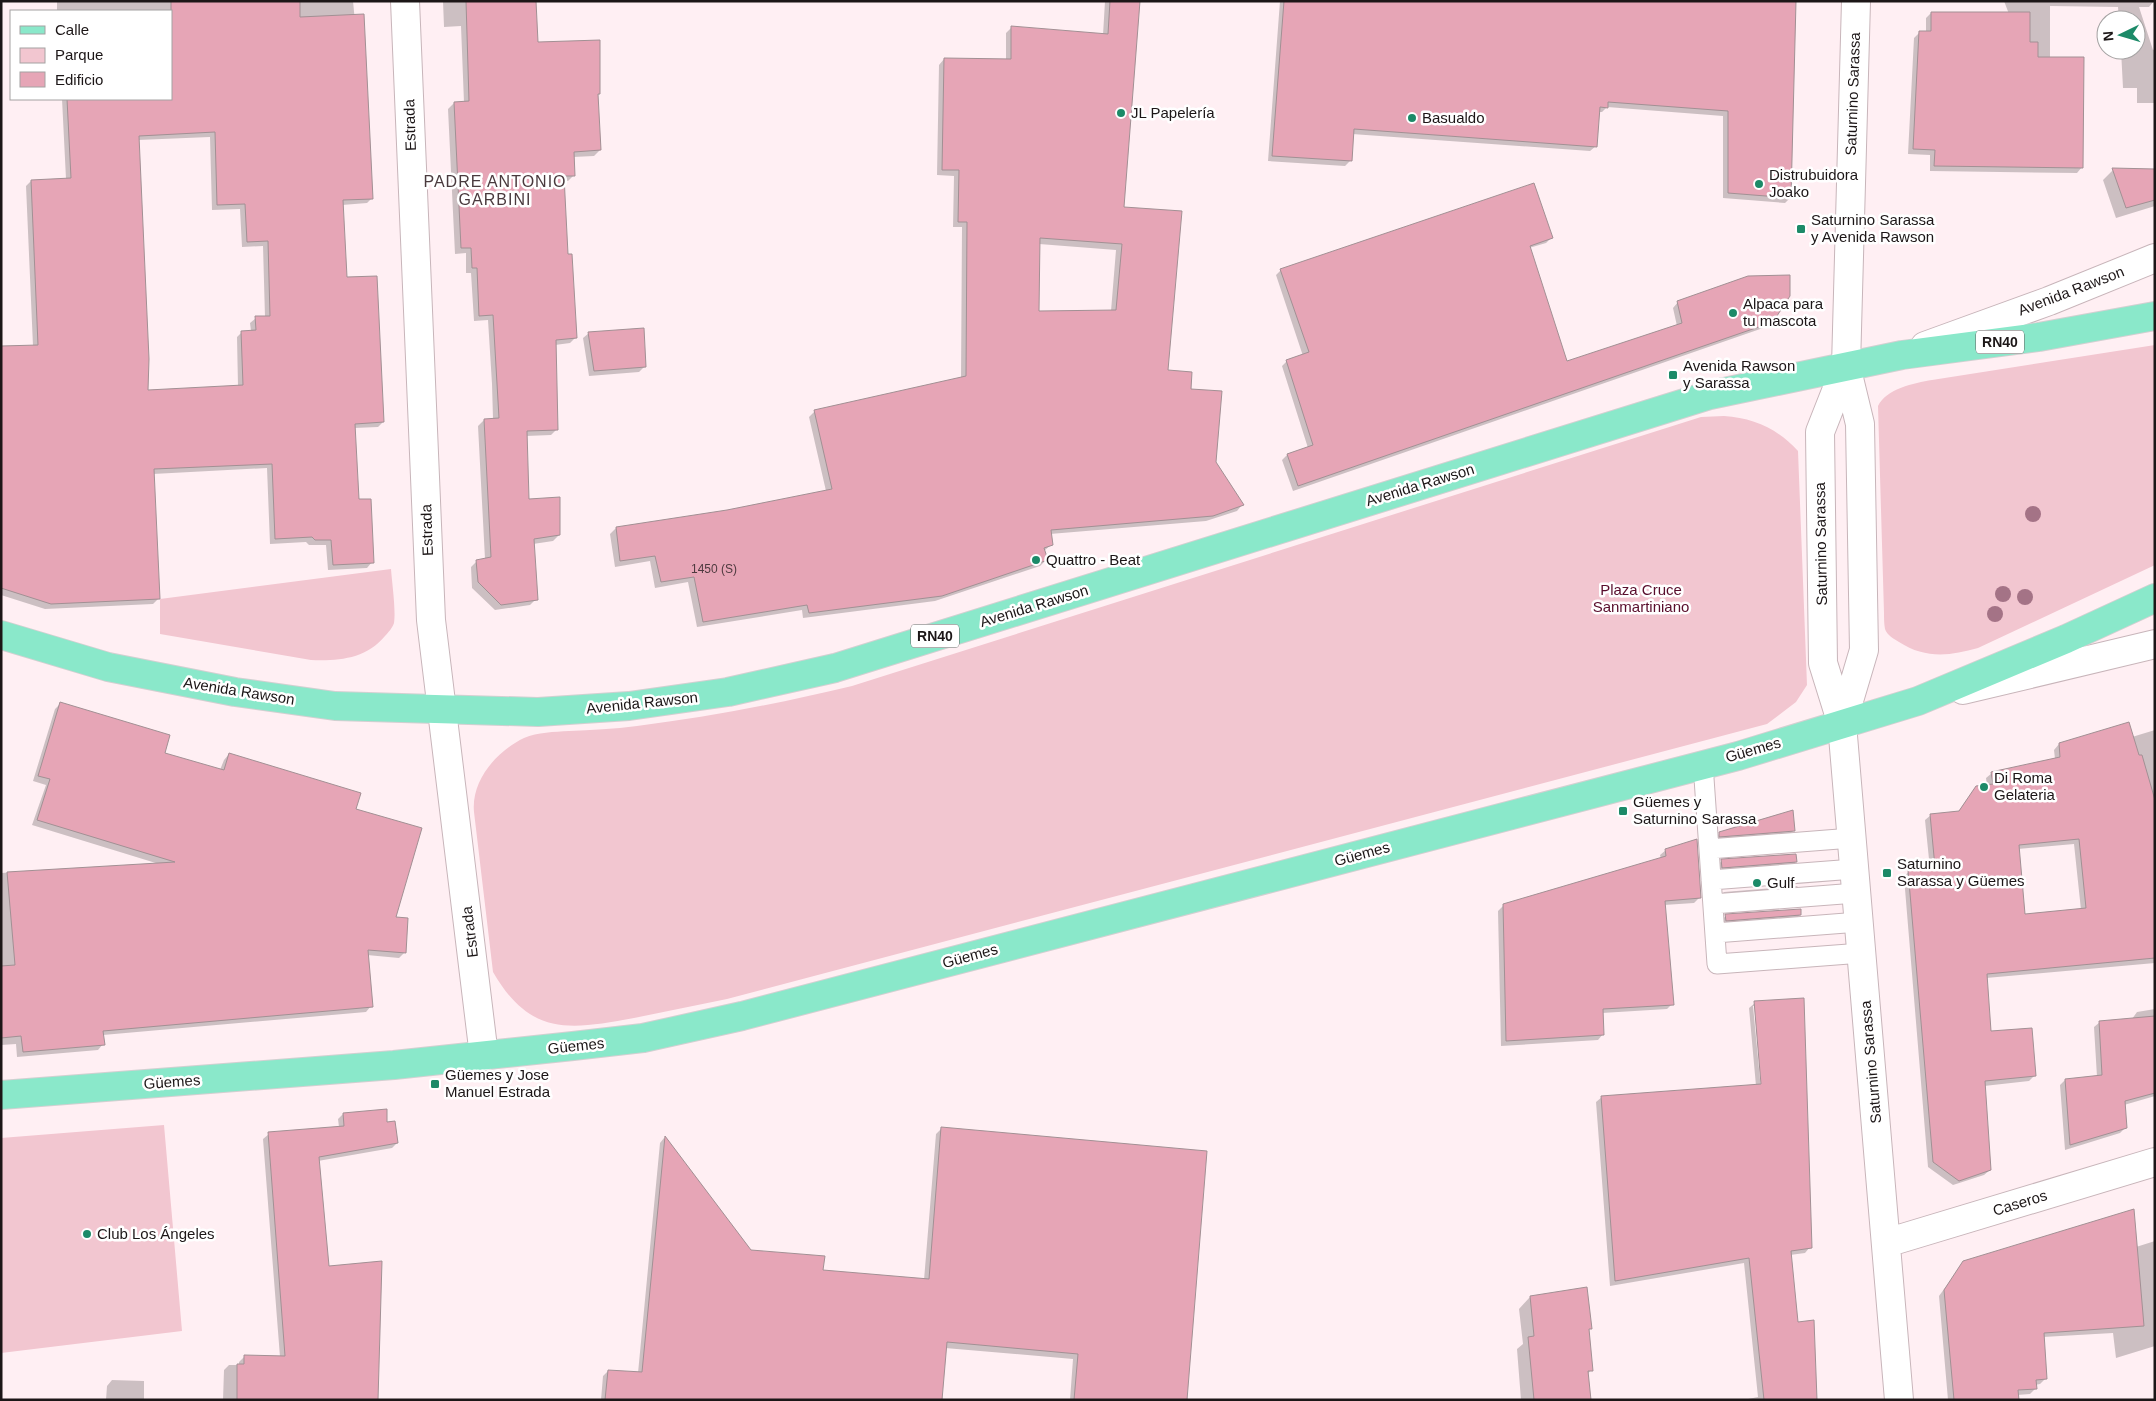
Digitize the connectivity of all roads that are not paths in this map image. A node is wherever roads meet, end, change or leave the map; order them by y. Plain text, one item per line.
1 (405, 1) edge
2 (1856, 1) edge
3 (2155, 258) edge
4 (2155, 316) edge
5 (1902, 355) junction
6 (1846, 366) junction
7 (2155, 598) edge
8 (1, 635) edge
9 (2155, 644) edge
10 (1918, 702) junction
11 (443, 709) junction
12 (1842, 724) junction
13 (1703, 764) junction
14 (1709, 849) junction
15 (1711, 875) junction
16 (1855, 880) junction
17 (1714, 917) junction
18 (1862, 952) junction
19 (484, 1056) junction
20 (1, 1095) edge
21 (2155, 1162) edge
22 (1886, 1243) junction
23 (1899, 1400) edge

1 - 11 street, Estrada
2 - 6 street, Saturnino Sarassa
3 - 5 street, Avenida Rawson / RN40
4 - 5 main road, Avenida Rawson / RN40
5 - 6 main road, Avenida Rawson / RN40
6 - 11 main road, Avenida Rawson / RN40
6 - 12 street, Saturnino Sarassa
6 - 12 street, Saturnino Sarassa
7 - 10 main road, Güemes
8 - 11 main road, Avenida Rawson / RN40
9 - 10 street, Güemes
10 - 12 main road, Güemes
11 - 19 street, Estrada
12 - 13 main road, Güemes
12 - 16 street, Saturnino Sarassa
13 - 14 lane
13 - 19 main road, Güemes
14 - 15 lane
14 - 16 lane
15 - 16 lane
15 - 17 lane
16 - 17 lane
16 - 17 lane
16 - 18 street, Saturnino Sarassa
17 - 18 lane
18 - 22 street, Saturnino Sarassa
19 - 20 main road, Güemes
21 - 22 street, Caseros
22 - 23 street, Saturnino Sarassa

